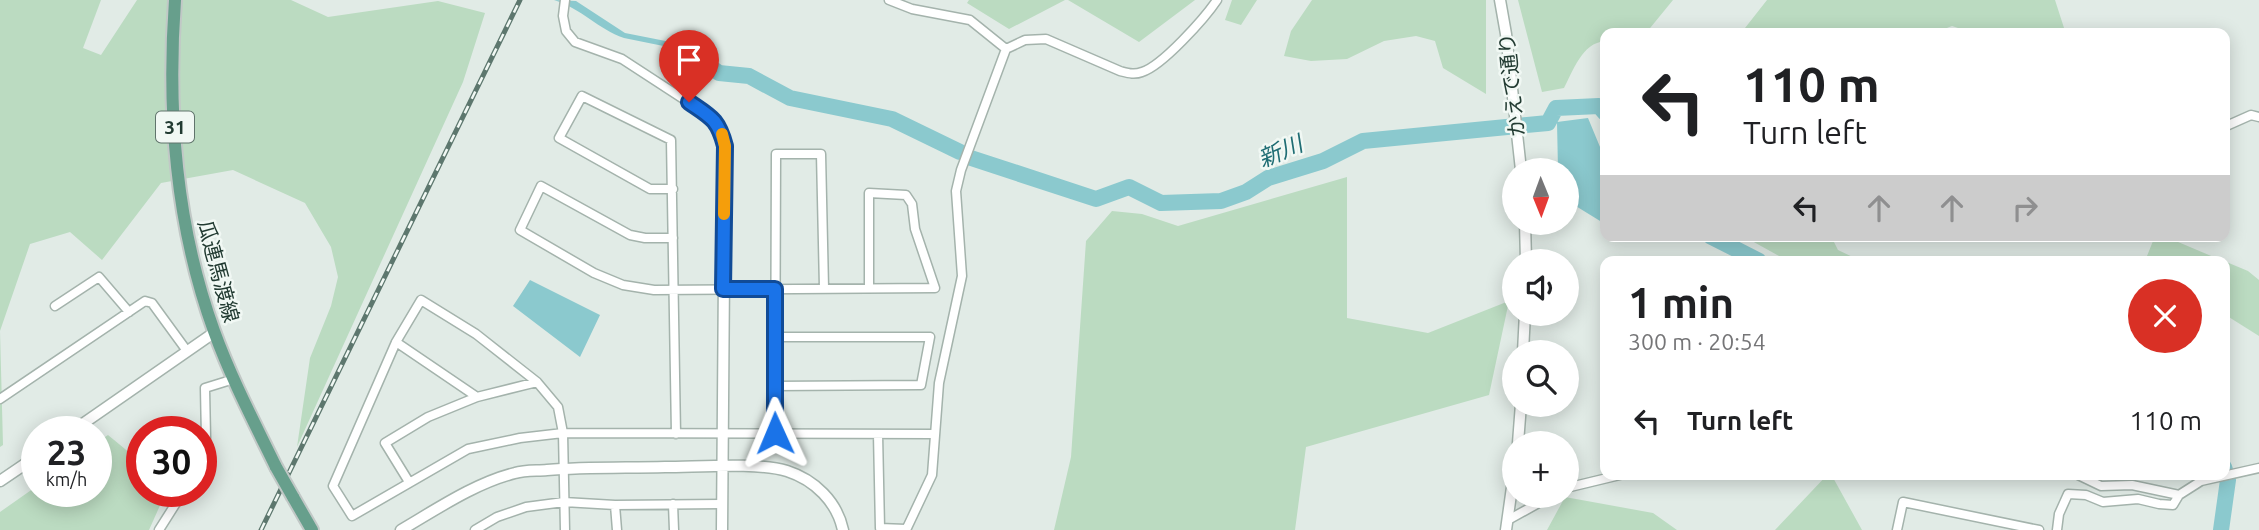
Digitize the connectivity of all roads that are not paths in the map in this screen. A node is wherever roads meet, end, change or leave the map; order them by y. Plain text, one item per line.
1 (175, 0) edge
2 (565, 0) edge
3 (889, 0) edge
4 (1217, 0) edge
5 (1500, 0) edge
6 (1006, 50) junction
7 (2259, 117) edge
8 (2230, 124) edge
9 (725, 146) joint
10 (1520, 158) edge
11 (673, 189) junction
12 (673, 238) junction
13 (824, 288) junction
14 (869, 288) junction
15 (672, 289) junction
16 (723, 289) junction
17 (775, 289) junction
18 (55, 306) dead end
19 (129, 312) junction
20 (215, 332) junction
21 (775, 337) junction
22 (396, 342) junction
23 (187, 351) junction
24 (234, 379) junction
25 (537, 382) junction
26 (774, 386) junction
27 (477, 397) junction
28 (0, 399) edge
29 (94, 416) edge
30 (206, 416) edge
31 (563, 433) junction
32 (676, 433) junction
33 (775, 433) junction
34 (878, 434) junction
35 (934, 434) junction
36 (723, 435) junction
37 (21, 467) edge
38 (722, 467) junction
39 (563, 468) junction
40 (2259, 468) edge
41 (2230, 474) edge
42 (1600, 480) edge
43 (2088, 480) edge
44 (2205, 480) edge
45 (0, 481) edge
46 (409, 482) junction
47 (1579, 485) edge
48 (2179, 495) junction
49 (564, 502) junction
50 (673, 504) junction
51 (722, 504) junction
52 (615, 505) junction
53 (174, 507) edge
54 (1533, 508) edge
55 (1507, 525) edge
56 (906, 529) edge
57 (159, 530) edge
58 (312, 530) edge
59 (401, 530) edge
60 (475, 530) edge
61 (565, 530) edge
62 (617, 530) edge
63 (674, 530) edge
64 (722, 530) edge
65 (843, 530) edge
66 (1897, 530) edge
67 (2039, 530) edge
68 (2057, 530) edge

1 - 20 main road, 瓜連馬渡線 / 31
2 - 9 street
3 - 6 street
4 - 6 street
5 - 10 street, かえで通り
6 - 35 street
7 - 8 street
9 - 16 street
11 - 11 street
11 - 12 street
12 - 15 street
12 - 15 street
13 - 14 street
13 - 17 street
13 - 17 street
14 - 14 street
15 - 16 street
15 - 32 street
16 - 17 street
16 - 36 street
17 - 21 street
18 - 19 street
19 - 23 street
19 - 28 street
20 - 23 street
20 - 24 main road, 瓜連馬渡線 / 31
21 - 26 street
21 - 26 street
22 - 25 street
22 - 27 street
22 - 46 street
23 - 29 street
24 - 30 street
24 - 58 main road, 瓜連馬渡線 / 31, bridge
25 - 27 street
25 - 31 street
26 - 33 street
27 - 46 street
31 - 32 street
31 - 39 street
31 - 46 street
32 - 36 street
33 - 34 street
33 - 36 street
34 - 35 street
34 - 56 street
35 - 56 street
36 - 38 street
37 - 45 street
38 - 39 street
38 - 51 street
38 - 65 street
39 - 49 street
39 - 59 street
40 - 41 street
42 - 47 street
43 - 48 street
44 - 48 street
48 - 68 street
49 - 52 street
49 - 60 street
49 - 61 street
50 - 51 street
50 - 52 street
50 - 63 street
51 - 64 street
52 - 62 street
53 - 57 street
54 - 55 street
66 - 67 street

